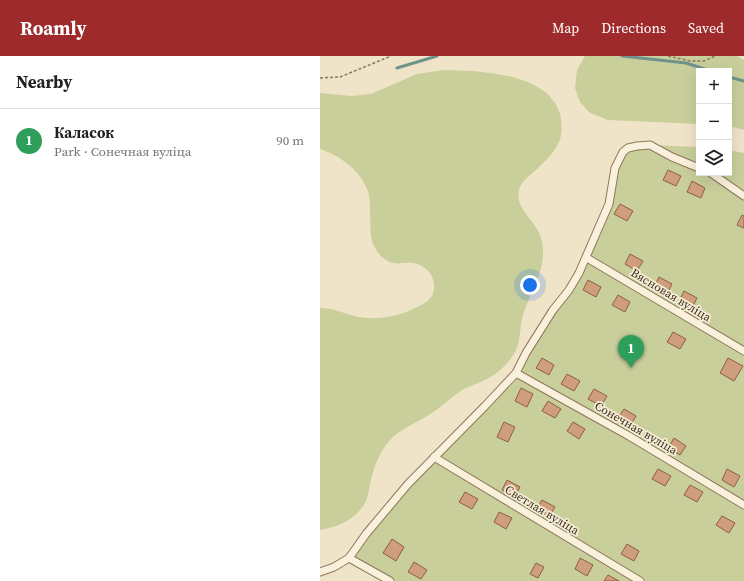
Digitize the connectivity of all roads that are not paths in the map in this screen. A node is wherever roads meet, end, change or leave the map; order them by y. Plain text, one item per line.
1 (696, 167) edge
2 (715, 176) edge
3 (744, 196) edge
4 (587, 258) junction
5 (744, 351) edge
6 (516, 373) junction
7 (434, 457) junction
8 (744, 505) edge
9 (348, 558) junction
10 (320, 572) edge
11 (390, 581) edge
12 (640, 581) edge

1 - 4 street
2 - 3 street
4 - 5 street, Вясновая вуліца
4 - 6 street
6 - 7 street
6 - 8 street, Сонечная вуліца
7 - 9 street
7 - 12 street, Светлая вуліца
9 - 10 street
9 - 11 street

